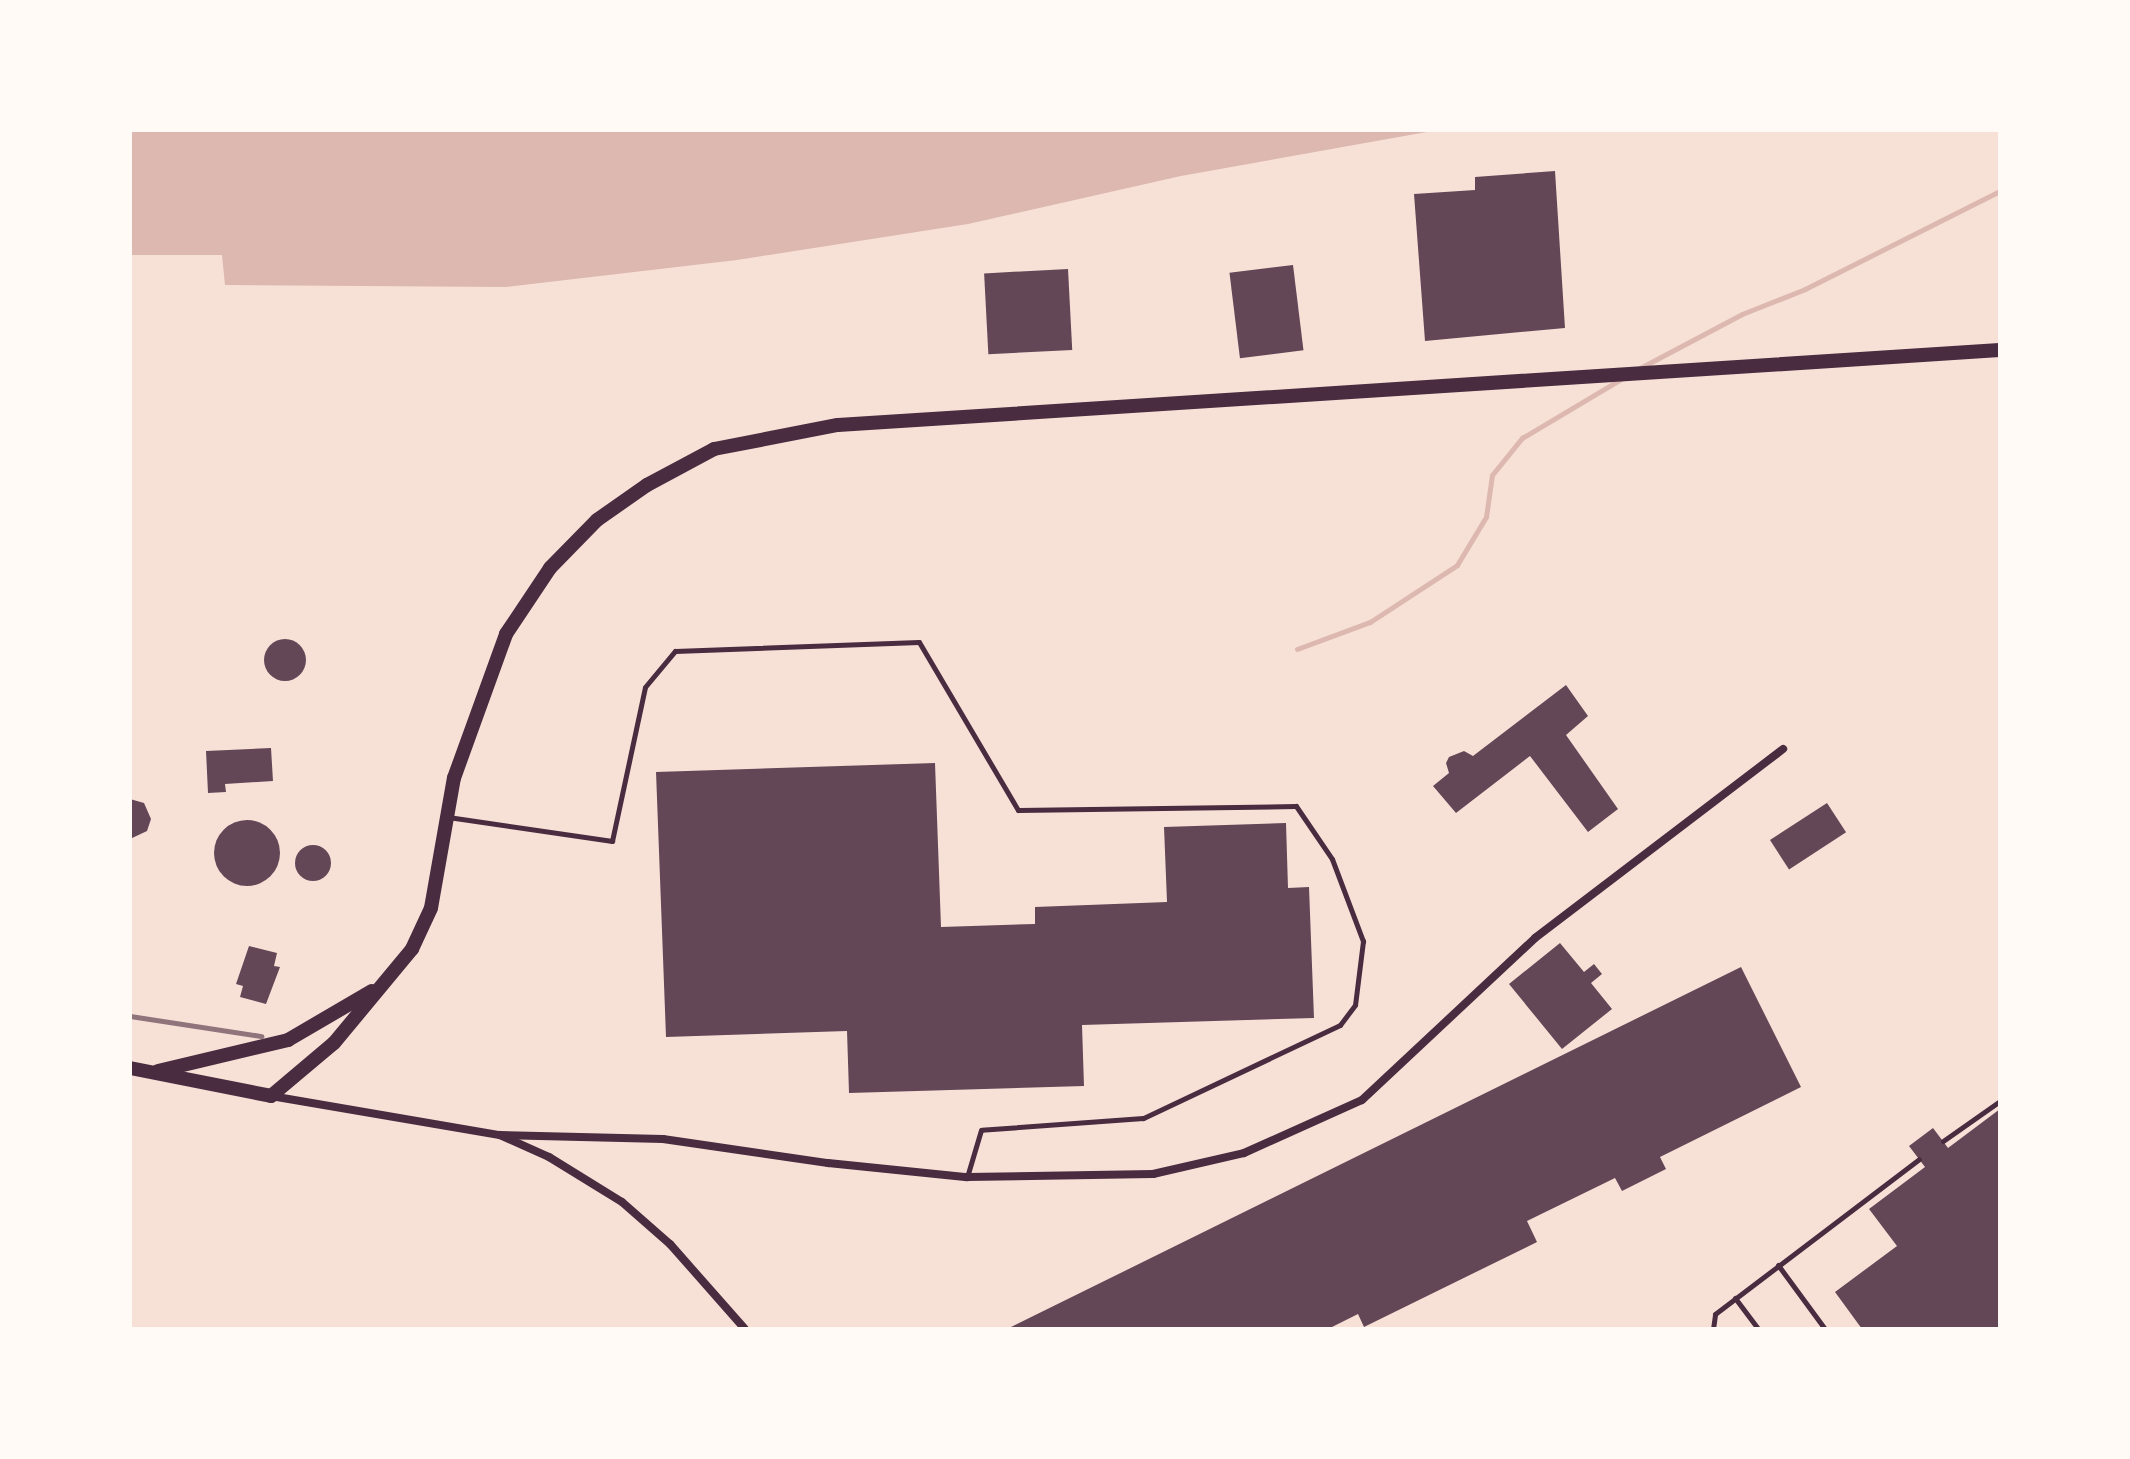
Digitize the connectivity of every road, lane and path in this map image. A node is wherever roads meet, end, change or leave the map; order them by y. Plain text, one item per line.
1 (2000, 350) edge
2 (1783, 749) dead end
3 (447, 817) junction
4 (386, 983) junction
5 (130, 1068) edge
6 (152, 1072) junction
7 (271, 1096) junction
8 (2000, 1101) edge
9 (500, 1135) junction
10 (1943, 1141) dead end
11 (1919, 1159) dead end
12 (967, 1177) junction
13 (1778, 1265) junction
14 (1735, 1298) junction
15 (745, 1329) edge
16 (1713, 1329) edge
17 (1758, 1329) edge
18 (1825, 1329) edge

1 - 3 main road
2 - 12 street
3 - 4 main road
3 - 12 lane
4 - 6 main road
4 - 7 main road
5 - 6 main road
6 - 7 main road
7 - 9 street
8 - 10 lane
9 - 12 street
9 - 15 street
11 - 13 lane
13 - 14 lane
13 - 18 lane
14 - 16 lane
14 - 17 lane

